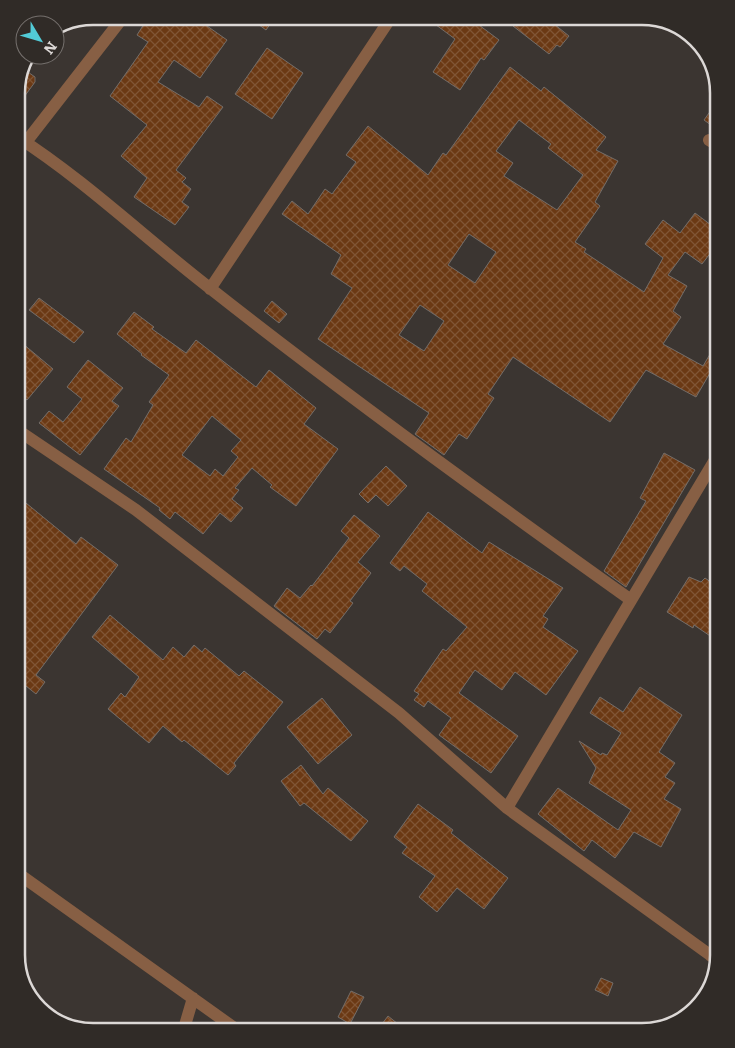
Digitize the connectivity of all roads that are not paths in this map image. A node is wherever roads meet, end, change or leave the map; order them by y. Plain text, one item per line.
1 (116, 25) edge
2 (386, 25) edge
3 (25, 134) edge
4 (25, 142) edge
5 (210, 289) junction
6 (25, 435) edge
7 (710, 468) edge
8 (631, 600) junction
9 (507, 808) junction
10 (25, 878) edge
11 (710, 955) edge
12 (193, 998) junction
13 (186, 1023) edge
14 (228, 1023) edge

1 - 3 street
2 - 5 street
4 - 5 street
5 - 8 street
6 - 9 street
7 - 8 street
8 - 9 street
9 - 11 street
10 - 12 street
12 - 13 street
12 - 14 street

